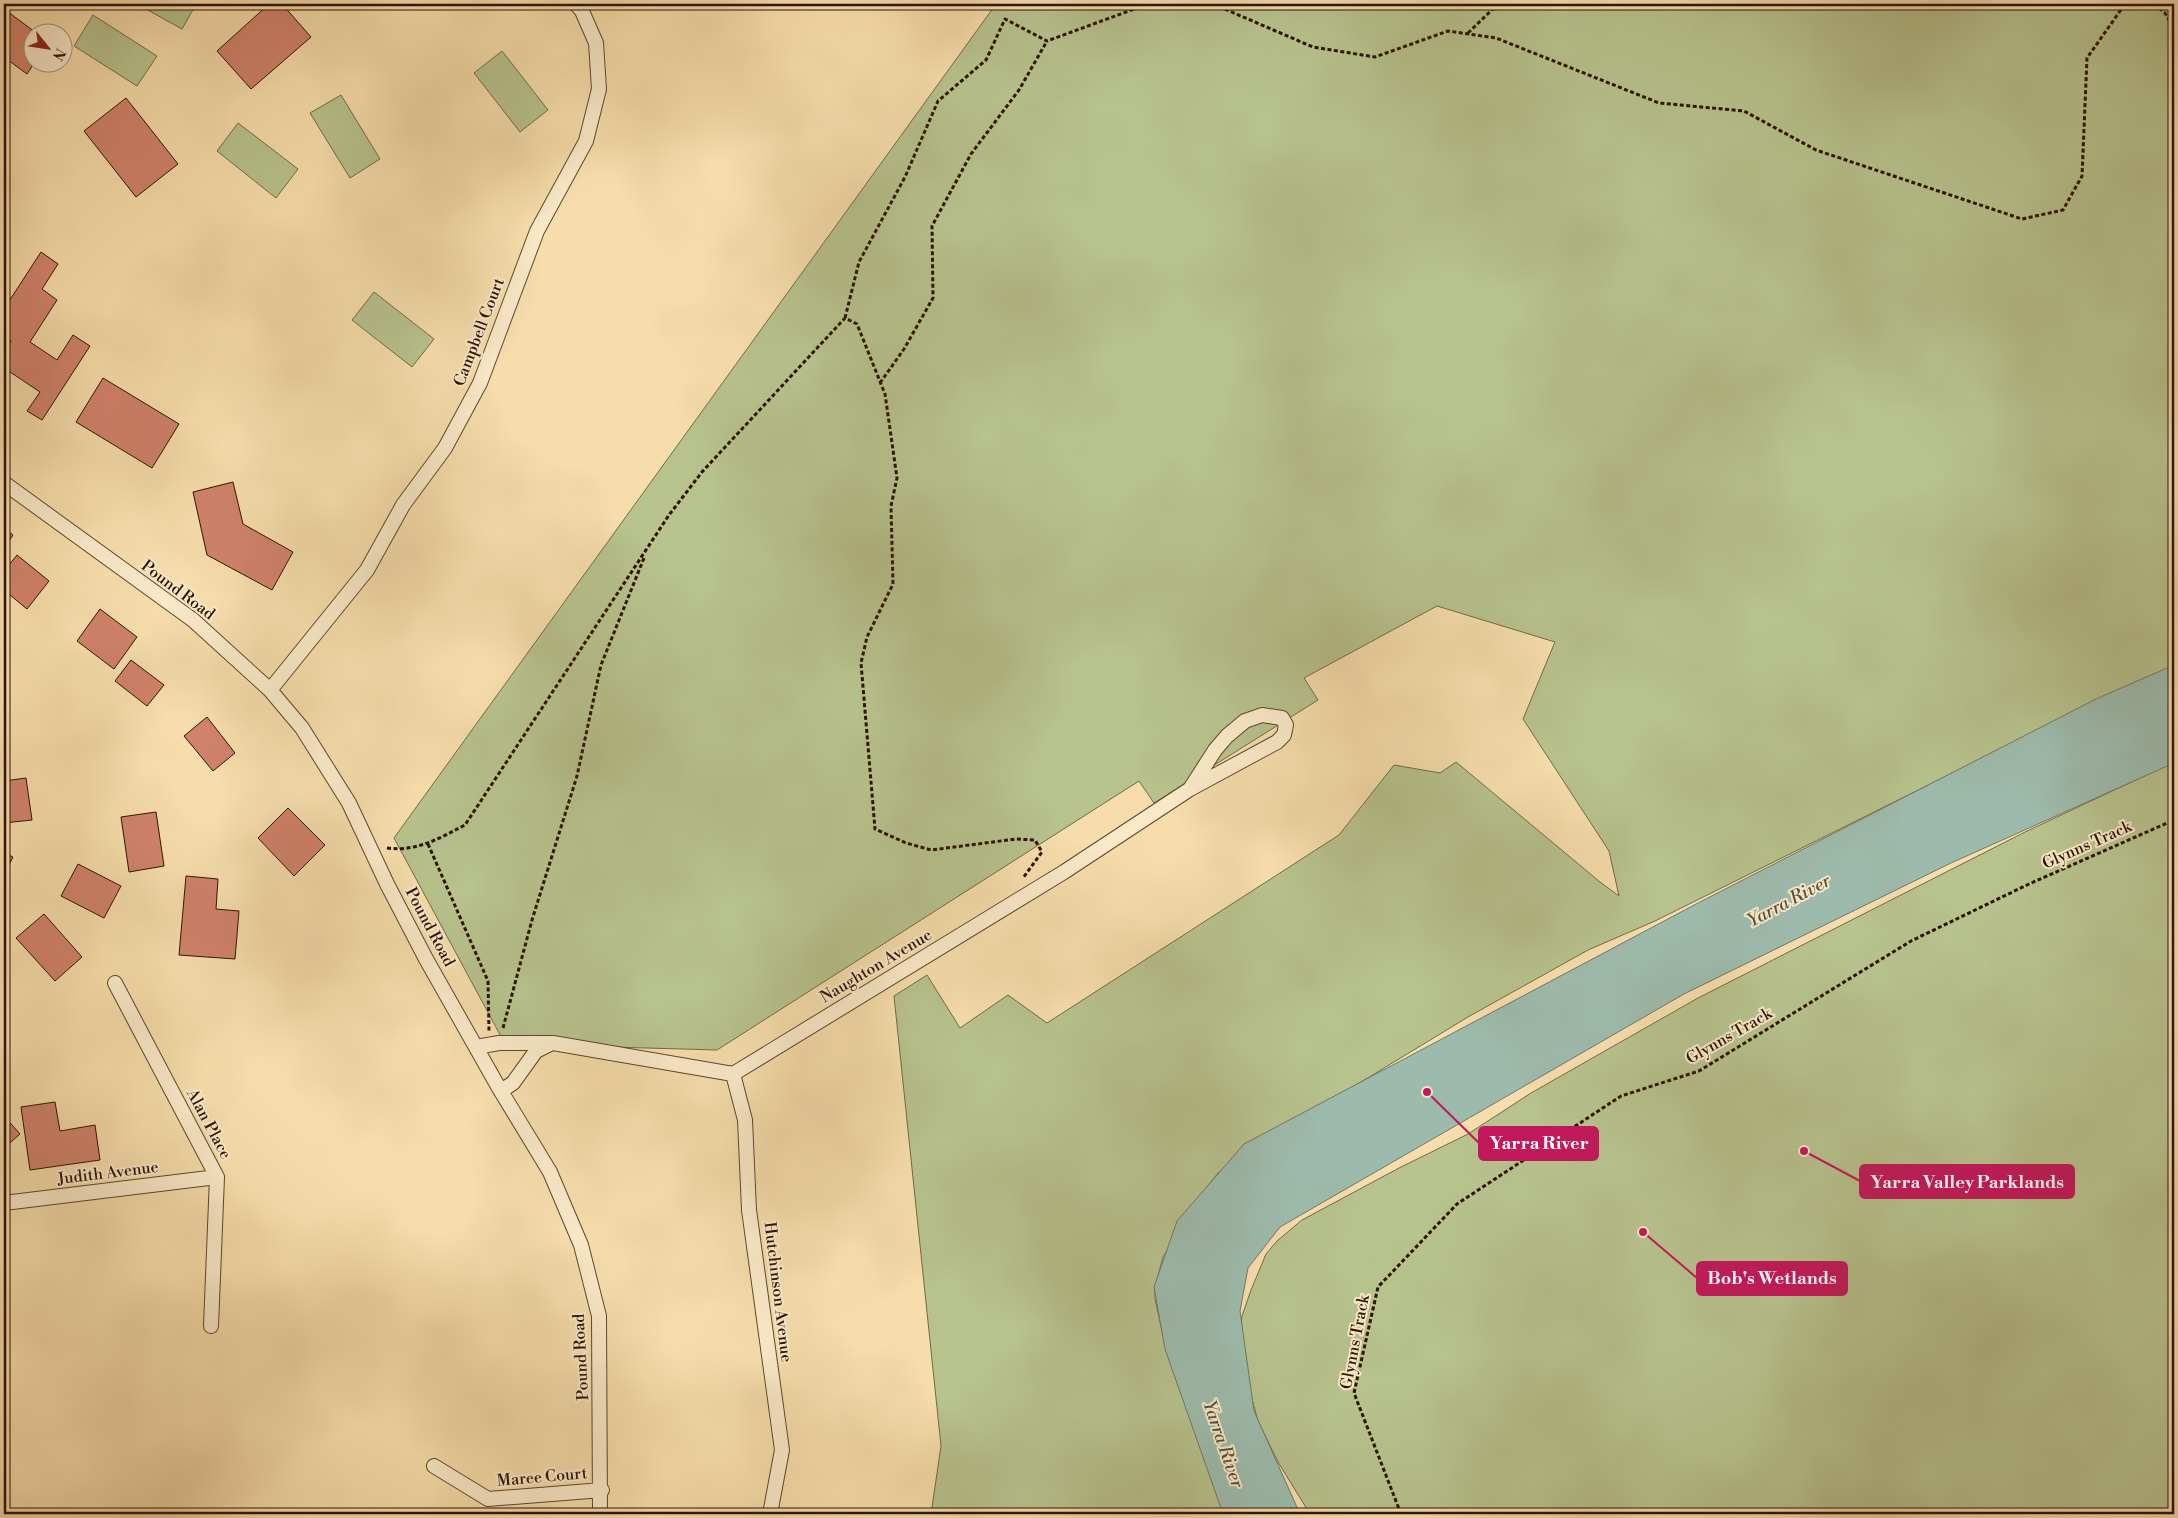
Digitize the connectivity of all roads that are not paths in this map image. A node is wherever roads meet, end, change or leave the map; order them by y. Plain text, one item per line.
1 (576, 4) edge
2 (4, 483) edge
3 (270, 690) junction
4 (1190, 789) junction
5 (114, 983) dead end
6 (553, 1043) junction
7 (488, 1045) junction
8 (733, 1074) junction
9 (501, 1091) junction
10 (217, 1177) junction
11 (4, 1203) edge
12 (211, 1326) dead end
13 (434, 1466) dead end
14 (602, 1490) junction
15 (600, 1514) edge
16 (770, 1514) edge

1 - 3 street, Campbell Court
2 - 3 street, Pound Road
3 - 7 street, Pound Road
4 - 4 street, Naughton Avenue
4 - 8 street, Naughton Avenue
5 - 10 street, Alan Place
6 - 7 street
6 - 8 street
6 - 9 street
7 - 9 street, Pound Road
8 - 16 street, Hutchinson Avenue
9 - 14 street, Pound Road
10 - 11 street, Judith Avenue
10 - 12 street, Alan Place
13 - 14 street, Maree Court
14 - 15 street, Pound Road

